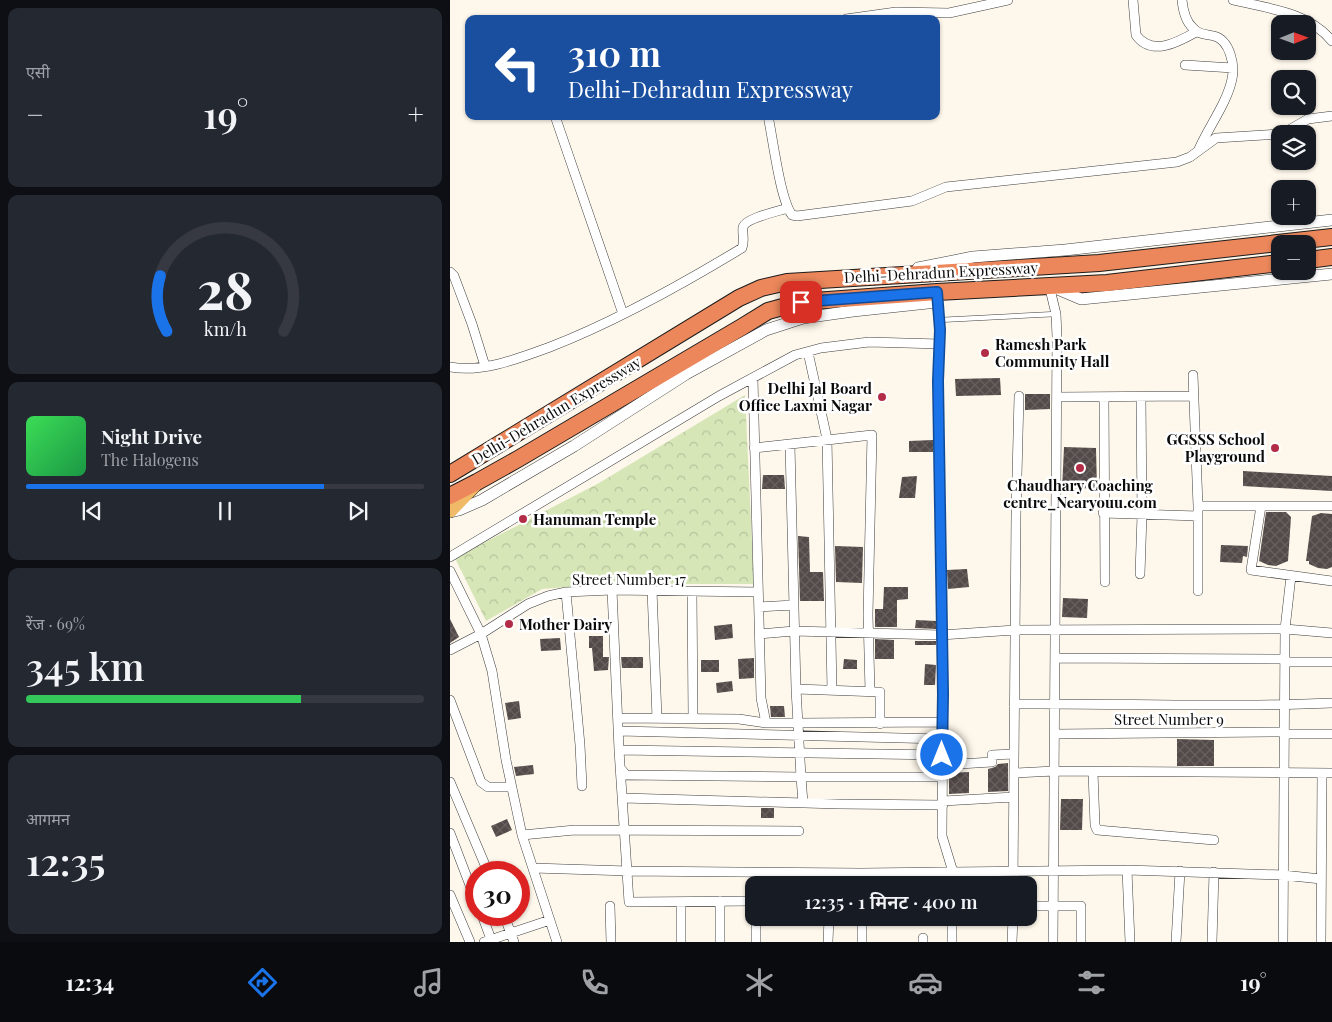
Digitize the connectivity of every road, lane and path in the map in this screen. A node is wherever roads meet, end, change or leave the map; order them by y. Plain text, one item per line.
1 (1008, 0) edge
2 (1133, 0) edge
3 (1182, 0) edge
4 (1233, 0) edge
5 (875, 15) edge
6 (1196, 32) junction
7 (1332, 41) edge
8 (1184, 65) dead end
9 (1233, 68) junction
10 (1332, 116) edge
11 (556, 120) edge
12 (769, 120) edge
13 (1297, 125) edge
14 (1271, 135) edge
15 (1199, 150) junction
16 (788, 208) junction
17 (1332, 220) edge
18 (1332, 237) edge
19 (1332, 257) edge
20 (1316, 259) edge
21 (1271, 264) edge
22 (450, 272) edge
23 (1332, 274) edge
24 (882, 276) junction
25 (1049, 285) junction
26 (937, 297) junction
27 (623, 314) junction
28 (1056, 314) junction
29 (939, 320) junction
30 (940, 344) junction
31 (808, 352) junction
32 (485, 366) junction
33 (450, 368) edge
34 (1193, 375) dead end
35 (753, 378) junction
36 (1019, 396) dead end
37 (1194, 396) junction
38 (1057, 397) junction
39 (1104, 397) junction
40 (1141, 397) junction
41 (827, 439) junction
42 (790, 445) junction
43 (754, 448) junction
44 (450, 474) edge
45 (477, 482) junction
46 (450, 496) edge
47 (1198, 506) junction
48 (1261, 506) junction
49 (1332, 506) edge
50 (450, 511) edge
51 (1103, 513) junction
52 (1142, 515) junction
53 (1198, 516) junction
54 (450, 557) edge
55 (450, 571) edge
56 (1140, 574) dead end
57 (1291, 576) junction
58 (1105, 582) dead end
59 (1332, 582) edge
60 (612, 590) junction
61 (652, 590) junction
62 (1198, 591) dead end
63 (566, 592) junction
64 (692, 592) junction
65 (758, 592) junction
66 (794, 605) junction
67 (759, 607) junction
68 (1285, 629) junction
69 (1015, 630) junction
70 (794, 631) junction
71 (1055, 631) junction
72 (1332, 632) edge
73 (830, 633) junction
74 (868, 633) junction
75 (481, 634) junction
76 (759, 634) junction
77 (941, 635) junction
78 (450, 650) edge
79 (1055, 658) junction
80 (1285, 661) junction
81 (1332, 662) edge
82 (796, 689) junction
83 (832, 690) junction
84 (870, 691) junction
85 (450, 700) edge
86 (1332, 703) edge
87 (1014, 704) junction
88 (1055, 704) junction
89 (1284, 705) junction
90 (619, 718) junction
91 (657, 718) junction
92 (693, 718) junction
93 (942, 722) junction
94 (766, 723) junction
95 (798, 723) junction
96 (880, 724) junction
97 (619, 731) junction
98 (1284, 733) junction
99 (1054, 734) junction
100 (1332, 734) edge
101 (799, 736) junction
102 (942, 739) junction
103 (619, 750) junction
104 (800, 753) junction
105 (1014, 754) junction
106 (942, 760) junction
107 (621, 769) junction
108 (1054, 771) junction
109 (1093, 772) junction
110 (1283, 772) junction
111 (1014, 773) junction
112 (1322, 773) junction
113 (1332, 773) edge
114 (801, 777) junction
115 (942, 777) junction
116 (450, 782) edge
117 (582, 786) dead end
118 (512, 787) junction
119 (1014, 797) junction
120 (623, 798) junction
121 (943, 803) junction
122 (804, 804) junction
123 (625, 829) junction
124 (799, 831) dead end
125 (450, 833) edge
126 (522, 835) junction
127 (1214, 840) dead end
128 (483, 861) edge
129 (533, 868) junction
130 (1127, 870) junction
131 (628, 871) junction
132 (1054, 871) junction
133 (1180, 871) junction
134 (465, 872) edge
135 (953, 872) junction
136 (1013, 872) junction
137 (1214, 872) junction
138 (1283, 875) junction
139 (953, 876) edge
140 (1013, 876) edge
141 (1321, 879) junction
142 (450, 894) edge
143 (720, 901) junction
144 (745, 901) edge
145 (681, 902) junction
146 (610, 906) dead end
147 (1037, 906) edge
148 (1053, 906) junction
149 (550, 920) junction
150 (485, 926) edge
151 (508, 926) edge
152 (756, 926) edge
153 (829, 926) edge
154 (862, 926) edge
155 (952, 926) edge
156 (1013, 926) edge
157 (510, 932) junction
158 (489, 941) edge
159 (470, 942) edge
160 (514, 942) edge
161 (557, 942) edge
162 (611, 942) edge
163 (680, 942) edge
164 (720, 942) edge
165 (756, 942) edge
166 (828, 942) edge
167 (862, 942) edge
168 (952, 942) edge
169 (1012, 942) edge
170 (1053, 942) edge
171 (1081, 942) edge
172 (1130, 942) edge
173 (1176, 942) edge
174 (1212, 942) edge
175 (1283, 942) edge
176 (1320, 942) edge

1 - 5 street
2 - 6 street
3 - 6 street
4 - 7 street
6 - 9 street
8 - 9 street
9 - 15 street
10 - 13 street
11 - 27 street
12 - 16 street
14 - 15 street
15 - 16 street
16 - 27 street
17 - 24 street
18 - 24 highway, Delhi-Dehradun Expressway
19 - 20 highway
21 - 25 highway, Delhi-Dehradun Expressway
22 - 32 street
23 - 25 street
24 - 44 highway, Delhi-Dehradun Expressway
25 - 26 highway, Delhi-Dehradun Expressway
25 - 28 street
26 - 29 street
26 - 45 highway, Delhi-Dehradun Expressway
26 - 50 street
27 - 32 street
28 - 29 lane
28 - 38 street
29 - 30 street
30 - 31 street
30 - 77 street
31 - 35 street
31 - 41 street
32 - 33 street
34 - 37 street
35 - 43 street
35 - 54 street
36 - 69 street
37 - 40 street
37 - 47 street
38 - 39 street
38 - 71 street
39 - 40 street
39 - 51 street
40 - 52 street
41 - 42 street
41 - 73 street
41 - 74 street
42 - 43 street
42 - 66 street
43 - 65 street
45 - 46 highway, Delhi-Dehradun Expressway
45 - 50 main road
47 - 48 street
47 - 53 street
48 - 49 street
48 - 57 street
51 - 52 street
51 - 58 street
52 - 53 street
52 - 56 street
53 - 62 street
55 - 75 street
57 - 59 street
57 - 68 street
60 - 61 street, Street Number 17
60 - 63 street, Street Number 17
60 - 90 street
61 - 64 street, Street Number 17
61 - 91 street
63 - 75 street, Street Number 17
63 - 117 street
64 - 65 street, Street Number 17
64 - 92 street
65 - 67 street
66 - 67 street
66 - 70 street
67 - 76 street
68 - 71 street
68 - 72 street
68 - 80 street
69 - 71 street
69 - 77 street
69 - 87 street
70 - 73 street
70 - 76 street
70 - 82 street
71 - 79 street
73 - 74 street
73 - 83 street
74 - 77 street
74 - 84 street
75 - 78 street, Street Number 17
75 - 118 street
76 - 94 street
77 - 93 street
79 - 80 street
79 - 88 street
80 - 81 street
80 - 89 street
82 - 83 street
82 - 95 street
83 - 84 street
84 - 96 street
85 - 118 street
86 - 89 street
87 - 88 street
87 - 105 street
88 - 89 street
88 - 99 street
89 - 98 street
90 - 91 street
90 - 97 street
91 - 92 street
92 - 94 street
93 - 96 street
93 - 102 street
94 - 95 street
95 - 96 street
95 - 101 street
97 - 101 street
97 - 103 street
98 - 99 street, Street Number 9
98 - 100 street, Street Number 9
98 - 110 street
99 - 108 street
101 - 102 street
101 - 104 street
102 - 106 street
103 - 104 street
103 - 107 street
104 - 106 street
104 - 114 street
105 - 106 street
105 - 111 street
106 - 115 street
107 - 114 street
107 - 120 street
108 - 109 street
108 - 111 street
108 - 132 street
109 - 110 street
109 - 127 street
110 - 112 street
110 - 138 street
111 - 119 street
112 - 113 street
112 - 141 street
114 - 115 street
114 - 122 street
115 - 121 street
116 - 128 street
118 - 126 street
119 - 121 street
119 - 136 street
120 - 122 street
120 - 123 street
121 - 122 street
121 - 135 street
123 - 124 street
123 - 126 street
123 - 131 street
125 - 134 street
126 - 129 street
129 - 131 street
129 - 149 street
130 - 132 street
130 - 133 street
130 - 172 street
131 - 135 street
131 - 145 street
132 - 136 street
132 - 148 street
133 - 137 street
133 - 173 street
135 - 136 street
135 - 139 street
136 - 140 street
137 - 138 street
137 - 174 street
138 - 141 street
138 - 175 street
141 - 176 street
142 - 159 street
143 - 144 street
143 - 145 street
143 - 164 street
145 - 163 street
146 - 162 street
147 - 148 street
148 - 170 street
148 - 171 street
149 - 157 street
149 - 161 street
150 - 158 street
151 - 157 street
152 - 165 street
153 - 166 street
154 - 167 street
155 - 168 street
156 - 169 street
157 - 158 street
157 - 160 street

